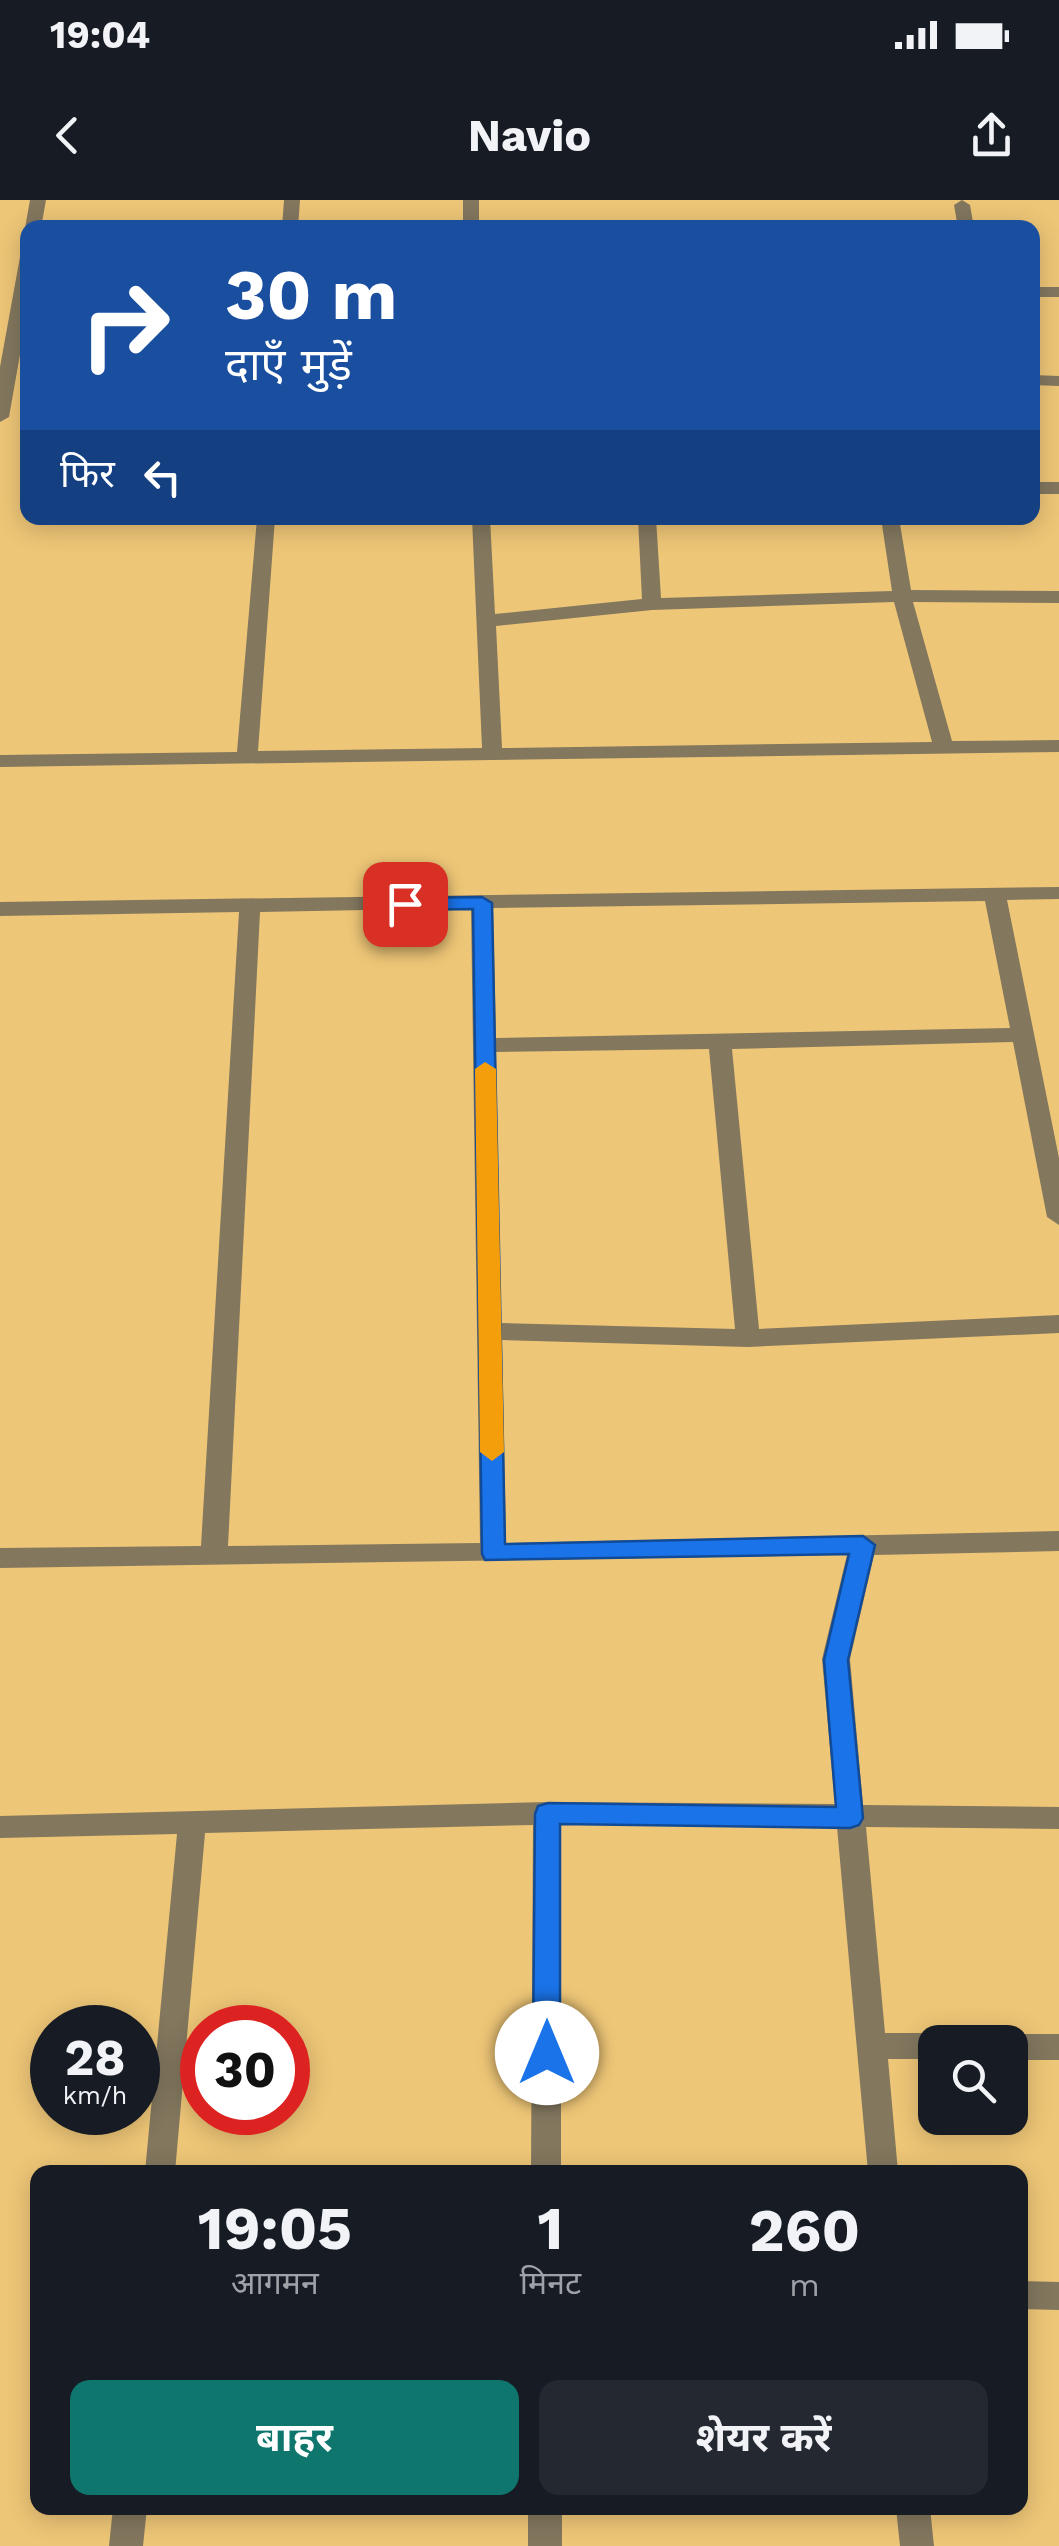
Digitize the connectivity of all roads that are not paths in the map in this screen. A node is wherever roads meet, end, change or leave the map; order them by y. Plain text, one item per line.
1 (962, 205) dead end
2 (965, 220) edge
3 (20, 301) edge
4 (13, 339) edge
5 (0, 417) edge
6 (265, 525) edge
7 (480, 525) edge
8 (648, 525) edge
9 (891, 525) edge
10 (902, 596) junction
11 (1059, 597) edge
12 (652, 604) junction
13 (486, 622) junction
14 (1059, 746) edge
15 (944, 750) junction
16 (492, 754) junction
17 (247, 758) junction
18 (0, 761) edge
19 (1059, 893) edge
20 (995, 896) junction
21 (482, 903) junction
22 (250, 906) junction
23 (0, 909) edge
24 (1022, 1035) junction
25 (720, 1042) junction
26 (485, 1045) junction
27 (1059, 1216) edge
28 (1059, 1324) edge
29 (490, 1331) junction
30 (748, 1338) junction
31 (1059, 1541) edge
32 (863, 1545) junction
33 (494, 1554) junction
34 (214, 1555) junction
35 (0, 1558) edge
36 (548, 1814) junction
37 (850, 1818) junction
38 (1059, 1818) edge
39 (192, 1823) junction
40 (0, 1827) edge
41 (872, 2046) junction
42 (918, 2046) edge
43 (1028, 2046) edge
44 (1059, 2047) edge
45 (161, 2165) edge
46 (546, 2165) edge
47 (882, 2165) edge
48 (1028, 2295) edge
49 (1059, 2296) edge
50 (129, 2515) edge
51 (546, 2515) edge
52 (914, 2515) edge
53 (126, 2546) edge
54 (545, 2546) edge
55 (917, 2546) edge

1 - 2 street
3 - 4 street
4 - 5 street
6 - 17 street
7 - 13 street
8 - 12 street
9 - 10 street
10 - 11 street
10 - 12 street
10 - 15 street
12 - 13 street
13 - 16 street
14 - 15 street
15 - 16 street
16 - 17 street
17 - 18 street
19 - 20 street
20 - 21 street
20 - 24 street
21 - 22 street
21 - 26 street
22 - 23 street
22 - 34 street
24 - 25 street
24 - 27 street
25 - 26 street
25 - 30 street
26 - 29 street
28 - 30 street
29 - 30 street
29 - 33 street
31 - 32 street
32 - 33 street
32 - 37 street
33 - 34 street
34 - 35 street
36 - 37 street
36 - 39 street
36 - 46 street
37 - 38 street
37 - 41 street
39 - 40 street
39 - 45 street
41 - 42 street
41 - 47 street
43 - 44 street
48 - 49 street
50 - 53 street
51 - 54 street
52 - 55 street

